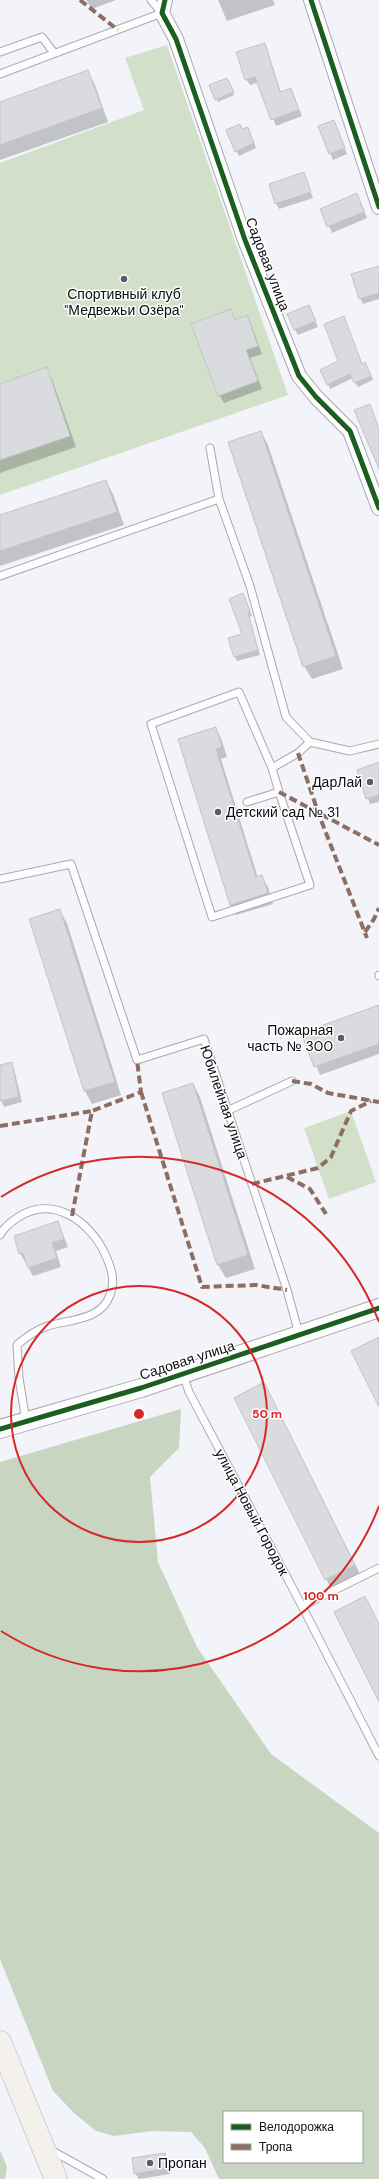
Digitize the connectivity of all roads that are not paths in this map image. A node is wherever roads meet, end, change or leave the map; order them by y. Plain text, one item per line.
1 (151, 0) edge
2 (311, 0) edge
3 (163, 7) edge
4 (0, 52) edge
5 (54, 53) junction
6 (0, 74) edge
7 (379, 207) edge
8 (210, 448) dead end
9 (219, 499) junction
10 (379, 508) edge
11 (0, 576) edge
12 (310, 742) junction
13 (379, 744) edge
14 (272, 768) junction
15 (279, 792) junction
16 (247, 802) dead end
17 (0, 879) edge
18 (292, 1081) dead end
19 (227, 1111) junction
20 (0, 1235) edge
21 (379, 1308) edge
22 (300, 1336) junction
23 (183, 1373) junction
24 (26, 1421) junction
25 (0, 1429) edge
26 (379, 1568) edge
27 (302, 1606) junction
28 (379, 1756) edge
29 (0, 2042) edge
30 (41, 2144) junction
31 (56, 2179) edge
32 (103, 2179) edge

1 - 3 lane
2 - 7 street
3 - 5 lane
3 - 10 street, Садовая улица
4 - 5 lane
5 - 6 lane
8 - 9 lane
9 - 11 lane
9 - 12 lane
12 - 13 lane
12 - 14 lane
14 - 15 lane
14 - 15 lane
15 - 16 lane
17 - 19 lane, Юбилейная улица
18 - 19 lane
19 - 22 lane, Юбилейная улица
20 - 24 lane
21 - 22 street, Садовая улица
22 - 23 street, Садовая улица
23 - 24 street, Садовая улица
23 - 27 lane, улица Новый Городок
24 - 25 street, Садовая улица
26 - 27 lane
27 - 28 lane, улица Новый Городок
29 - 30 main road
30 - 31 main road
30 - 32 lane

